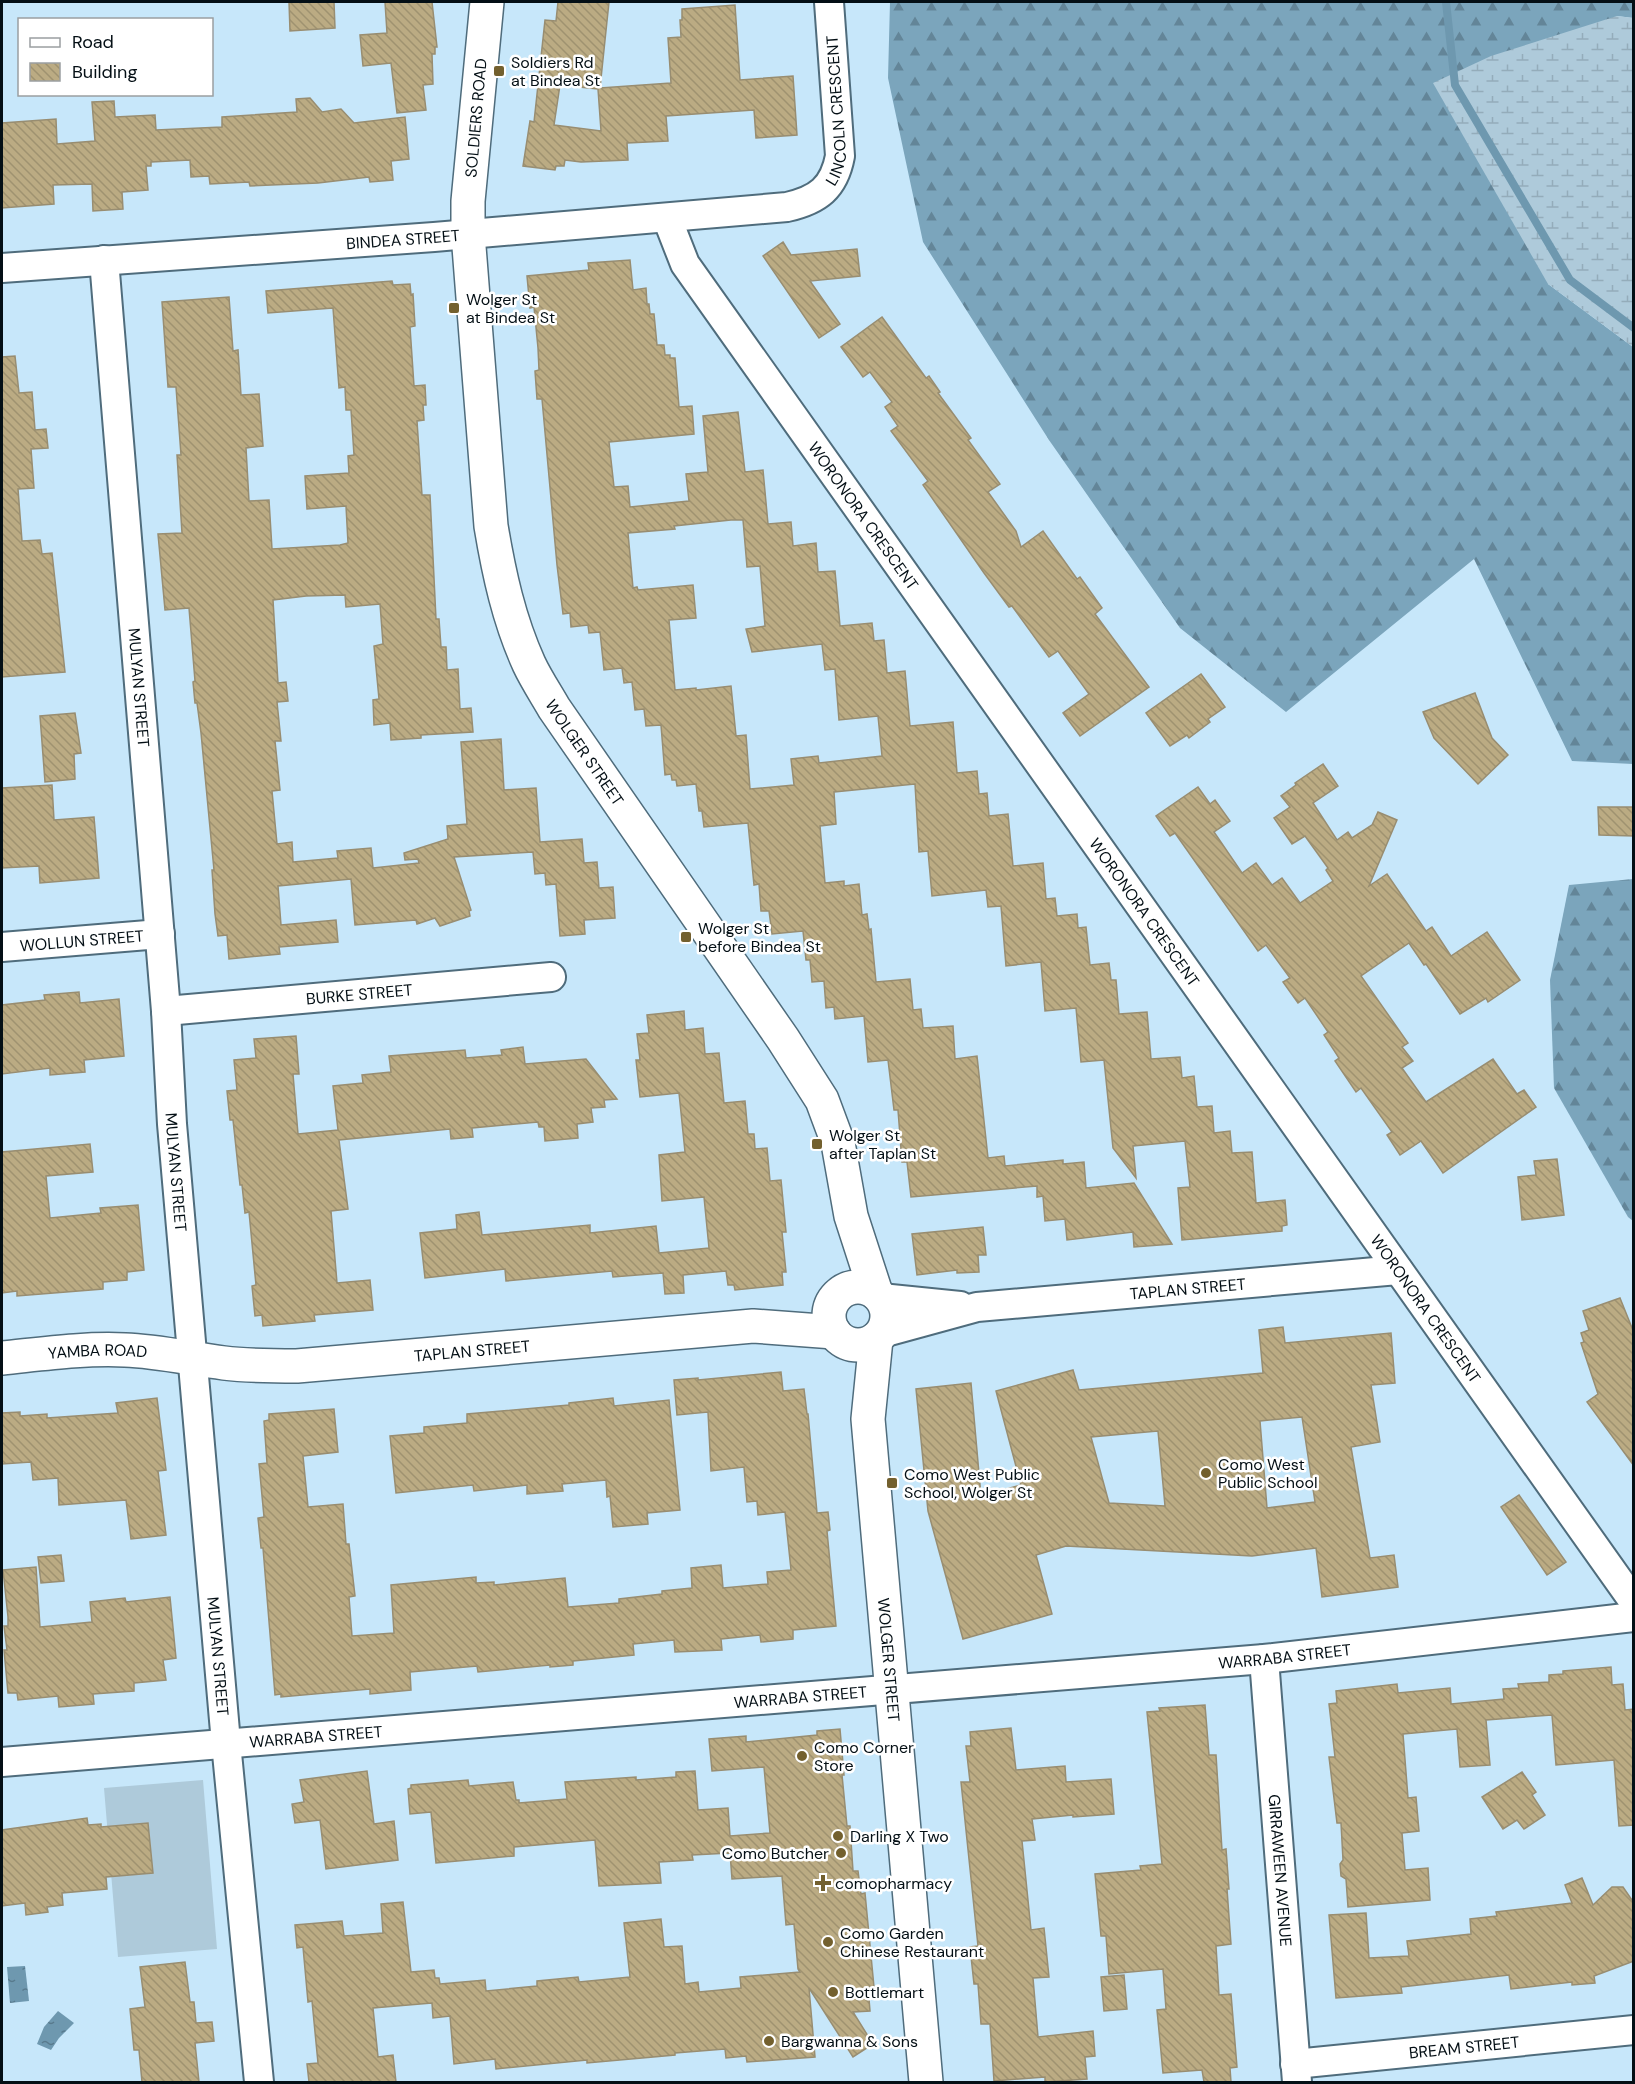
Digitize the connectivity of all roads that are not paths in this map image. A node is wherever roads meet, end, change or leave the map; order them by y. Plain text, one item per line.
1 (487, 2) edge
2 (829, 2) edge
3 (804, 203) joint
4 (667, 218) junction
5 (468, 234) junction
6 (104, 261) junction
7 (2, 268) edge
8 (160, 933) junction
9 (2, 947) edge
10 (551, 977) dead end
11 (166, 1011) junction
12 (850, 1216) junction
13 (1398, 1270) junction
14 (879, 1295) junction
15 (977, 1307) junction
16 (837, 1316) junction
17 (879, 1336) junction
18 (2, 1358) edge
19 (193, 1359) junction
20 (868, 1419) junction
21 (1634, 1602) edge
22 (1634, 1617) edge
23 (1264, 1659) junction
24 (892, 1689) junction
25 (226, 1743) junction
26 (2, 1762) edge
27 (1634, 2030) edge
28 (1296, 2073) edge
29 (259, 2082) edge
30 (926, 2082) edge

1 - 5 street, SOLDIERS ROAD
2 - 3 street, LINCOLN CRESCENT
3 - 4 street, BINDEA STREET
4 - 5 street, BINDEA STREET
4 - 13 street, WORONORA CRESCENT
5 - 6 street, BINDEA STREET
5 - 12 street, WOLGER STREET
6 - 7 street, BINDEA STREET
6 - 8 street, MULYAN STREET
8 - 9 street, WOLLUN STREET
8 - 11 street, MULYAN STREET
10 - 11 street, BURKE STREET
11 - 19 street, MULYAN STREET
12 - 14 street, WOLGER STREET
12 - 16 street, WOLGER STREET
13 - 15 street, TAPLAN STREET
13 - 21 street, WORONORA CRESCENT
14 - 15 street, TAPLAN STREET
14 - 16 street
14 - 17 street
15 - 17 street, TAPLAN STREET
16 - 17 street
16 - 19 street, TAPLAN STREET
16 - 20 street, WOLGER STREET
17 - 20 street, WOLGER STREET
18 - 19 street, YAMBA ROAD
19 - 25 street, MULYAN STREET
20 - 24 street, WOLGER STREET
22 - 23 street, WARRABA STREET
23 - 24 street, WARRABA STREET
23 - 28 street, GIRRAWEEN AVENUE
24 - 25 street, WARRABA STREET
24 - 30 street, WOLGER STREET
25 - 26 street, WARRABA STREET
25 - 29 street, MULYAN STREET
27 - 28 street, BREAM STREET

